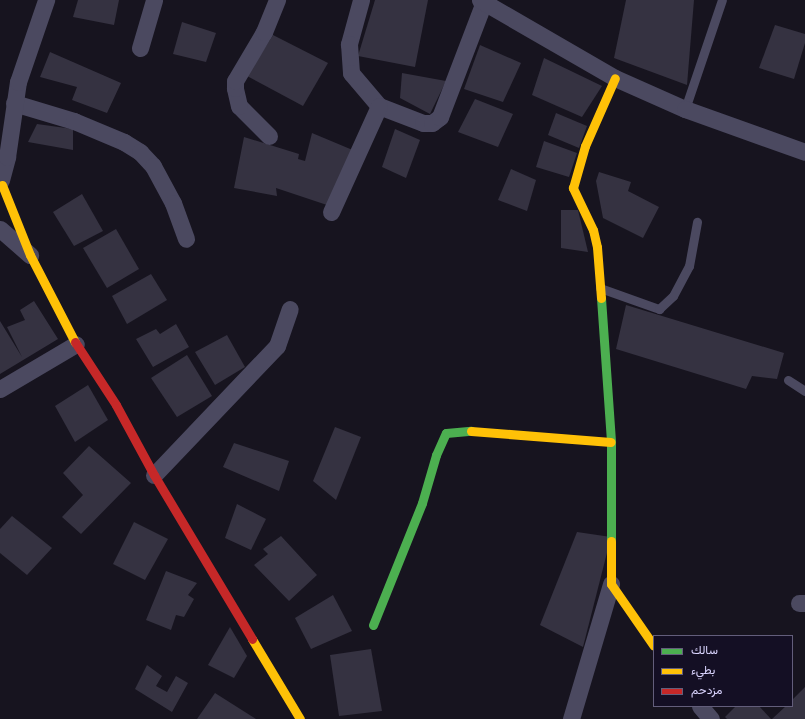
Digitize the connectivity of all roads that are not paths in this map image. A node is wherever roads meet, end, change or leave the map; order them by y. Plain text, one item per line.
1 (46, 0) edge
2 (154, 0) edge
3 (277, 0) edge
4 (361, 0) edge
5 (722, 0) edge
6 (482, 1) edge
7 (140, 48) dead end
8 (615, 78) junction
9 (7, 106) edge
10 (379, 106) junction
11 (685, 109) junction
12 (269, 136) dead end
13 (805, 152) edge
14 (1, 185) edge
15 (331, 212) dead end
16 (697, 222) dead end
17 (0, 230) edge
18 (186, 239) dead end
19 (30, 255) junction
20 (600, 288) junction
21 (290, 309) dead end
22 (76, 344) junction
23 (788, 380) dead end
24 (0, 389) edge
25 (805, 391) edge
26 (611, 442) junction
27 (154, 475) junction
28 (611, 584) junction
29 (372, 625) dead end
30 (653, 645) edge
31 (701, 707) edge
32 (300, 719) edge
33 (571, 719) edge
34 (711, 719) edge

1 - 9 street
2 - 7 street
3 - 12 street
4 - 10 street
5 - 11 lane
6 - 8 street
6 - 10 street
8 - 11 street
8 - 20 street
9 - 14 street
9 - 18 street
10 - 15 street
11 - 13 street
14 - 19 street
16 - 20 lane
17 - 19 street
19 - 22 street
20 - 26 street
21 - 27 street
22 - 24 street
22 - 27 street
23 - 25 lane
26 - 28 street
26 - 29 street
27 - 32 street
28 - 30 street
28 - 33 street
31 - 34 street

